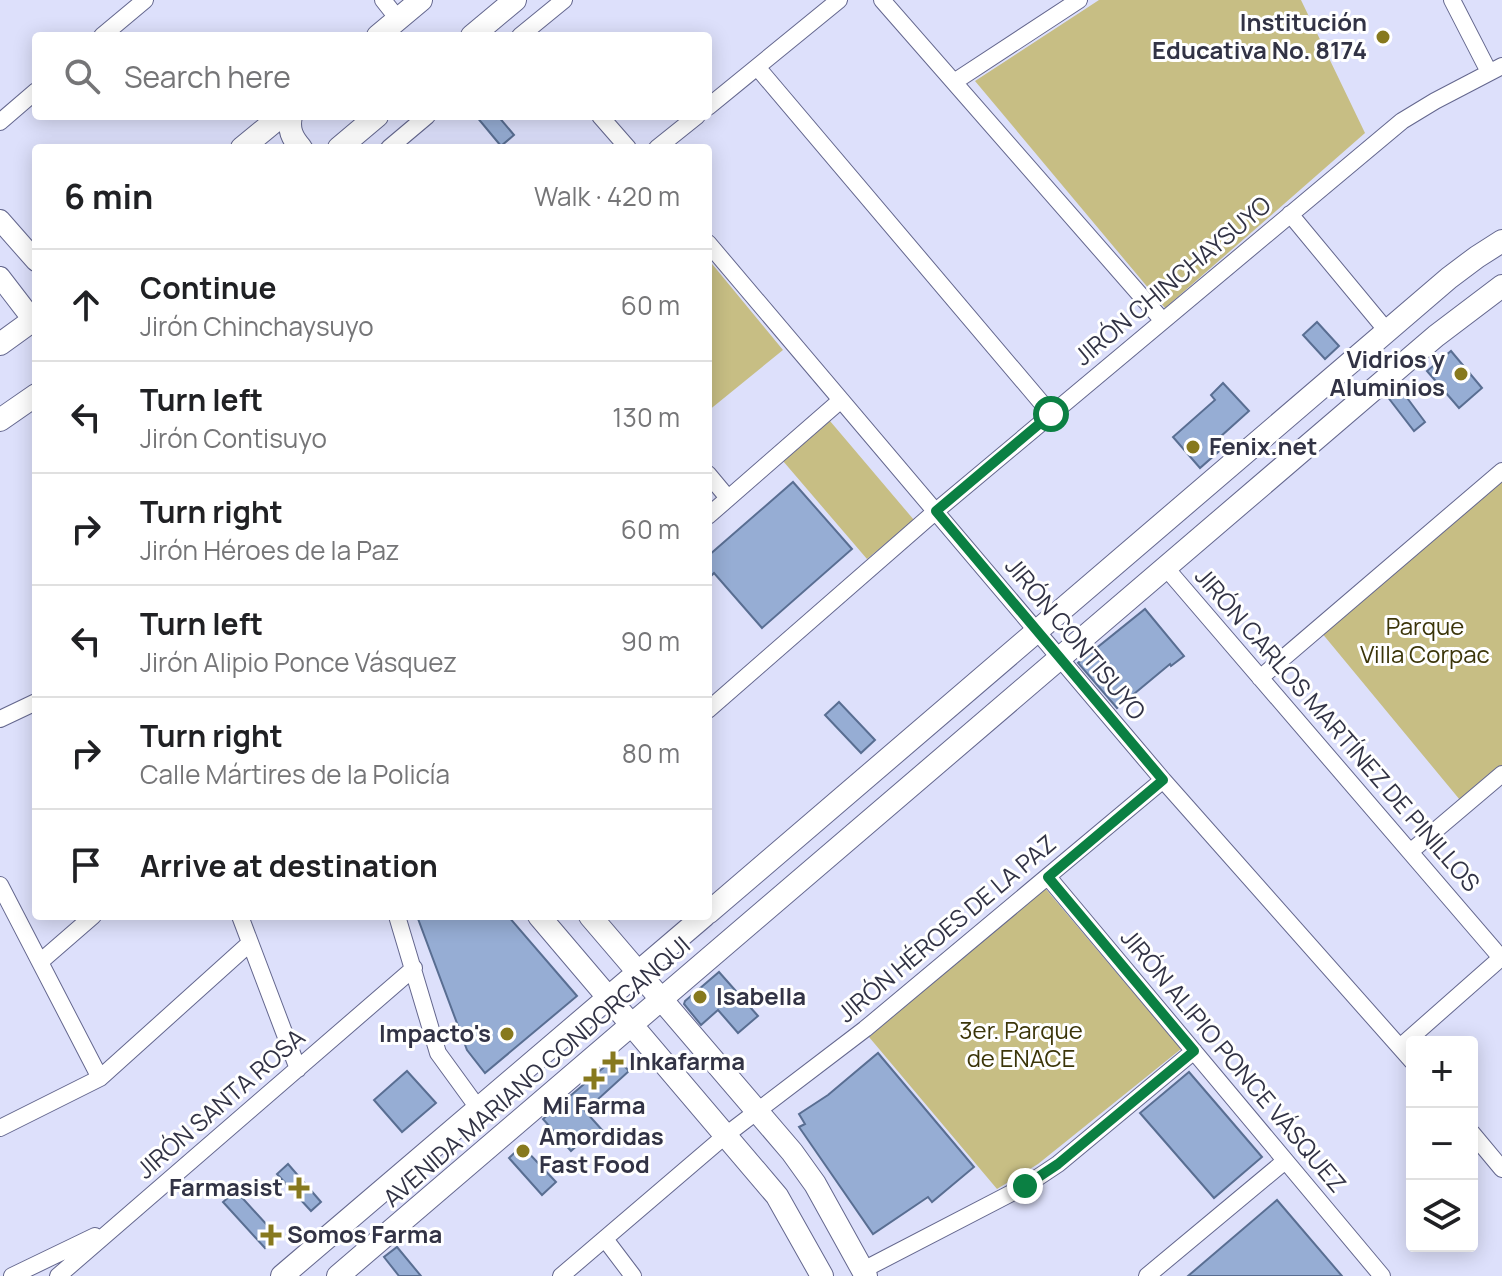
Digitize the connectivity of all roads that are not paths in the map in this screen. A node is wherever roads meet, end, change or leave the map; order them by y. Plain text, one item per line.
1 (145, 0) edge
2 (383, 0) edge
3 (421, 0) edge
4 (564, 0) edge
5 (839, 0) edge
6 (882, 0) edge
7 (1079, 0) edge
8 (1452, 0) edge
9 (511, 4) edge
10 (398, 19) junction
11 (107, 32) edge
12 (383, 32) edge
13 (477, 32) edge
14 (525, 32) edge
15 (528, 32) edge
16 (757, 67) junction
17 (1496, 69) edge
18 (954, 82) junction
19 (32, 94) edge
20 (712, 104) edge
21 (276, 120) edge
22 (291, 120) edge
23 (372, 120) edge
24 (422, 120) edge
25 (604, 120) edge
26 (692, 120) edge
27 (0, 122) edge
28 (247, 144) edge
29 (297, 144) edge
30 (344, 144) edge
31 (394, 144) edge
32 (624, 144) edge
33 (662, 144) edge
34 (1290, 214) junction
35 (0, 220) edge
36 (1502, 241) edge
37 (712, 248) edge
38 (32, 256) edge
39 (0, 277) edge
40 (1502, 286) edge
41 (32, 317) edge
42 (1163, 321) junction
43 (32, 323) edge
44 (1387, 331) junction
45 (0, 344) edge
46 (32, 398) edge
47 (841, 400) junction
48 (1051, 414) junction
49 (0, 420) edge
50 (1502, 471) edge
51 (712, 479) edge
52 (728, 498) junction
53 (936, 511) junction
54 (712, 512) edge
55 (1166, 568) junction
56 (1037, 631) junction
57 (1060, 658) junction
58 (1260, 678) junction
59 (32, 704) edge
60 (712, 707) edge
61 (0, 719) edge
62 (1502, 774) edge
63 (1163, 780) junction
64 (1410, 852) junction
65 (1048, 877) junction
66 (0, 885) edge
67 (712, 909) edge
68 (88, 920) edge
69 (241, 920) edge
70 (398, 920) edge
71 (542, 920) edge
72 (593, 920) edge
73 (699, 920) edge
74 (250, 943) junction
75 (1502, 958) edge
76 (40, 962) junction
77 (414, 968) junction
78 (638, 972) junction
79 (608, 998) junction
80 (662, 999) junction
81 (632, 1025) junction
82 (1400, 1047) junction
83 (1194, 1051) junction
84 (1406, 1054) edge
85 (298, 1069) junction
86 (100, 1078) junction
87 (478, 1108) junction
88 (758, 1112) junction
89 (0, 1128) edge
90 (726, 1135) junction
91 (1478, 1140) edge
92 (1285, 1161) junction
93 (1502, 1169) edge
94 (118, 1225) junction
95 (605, 1239) junction
96 (864, 1273) edge
97 (12, 1276) edge
98 (58, 1276) edge
99 (282, 1276) edge
100 (338, 1276) edge
101 (561, 1276) edge
102 (633, 1276) edge
103 (822, 1276) edge
104 (1147, 1276) edge
105 (1382, 1276) edge

1 - 11 street
2 - 10 street
3 - 10 main road
4 - 15 street
5 - 16 street
6 - 18 street
7 - 18 street
8 - 17 street
9 - 13 main road
9 - 14 street
10 - 12 main road
16 - 20 street
16 - 48 street
17 - 34 street, JIRÓN CHINCHAYSUYO
18 - 42 street
19 - 27 street
21 - 28 main road
22 - 29 main road
23 - 30 main road
24 - 31 street
25 - 32 street
26 - 33 street
34 - 42 street, JIRÓN CHINCHAYSUYO
34 - 44 street
35 - 38 street
36 - 44 main road, AVENIDA MARIANO CONDORCANQUI
37 - 47 street, JIRÓN CONTISUYO
39 - 41 street
40 - 55 main road, AVENIDA MARIANO CONDORCANQUI
42 - 48 street, JIRÓN CHINCHAYSUYO
43 - 45 main road
44 - 56 main road, AVENIDA MARIANO CONDORCANQUI
46 - 49 main road
47 - 52 street
47 - 53 street, JIRÓN CONTISUYO
48 - 53 street, JIRÓN CHINCHAYSUYO
50 - 58 street
51 - 52 street
52 - 54 street
53 - 56 street, JIRÓN CONTISUYO
53 - 60 street, JIRÓN CHINCHAYSUYO
55 - 57 main road, AVENIDA MARIANO CONDORCANQUI
55 - 58 street, JIRÓN CARLOS MARTÍNEZ DE PINILLOS
56 - 57 street, JIRÓN CONTISUYO
56 - 67 main road, AVENIDA MARIANO CONDORCANQUI
57 - 63 street, JIRÓN CONTISUYO
57 - 80 main road, AVENIDA MARIANO CONDORCANQUI
58 - 64 street, JIRÓN CARLOS MARTÍNEZ DE PINILLOS
59 - 61 street
62 - 64 street
63 - 65 street, JIRÓN HÉROES DE LA PAZ
63 - 82 street, JIRÓN CONTISUYO
64 - 75 street, JIRÓN CARLOS MARTÍNEZ DE PINILLOS
65 - 83 street, JIRÓN ALIPIO PONCE VÁSQUEZ
65 - 88 street, JIRÓN HÉROES DE LA PAZ
66 - 76 street
68 - 76 street
69 - 74 street
70 - 77 street
71 - 79 main road
72 - 78 main road
73 - 78 main road, AVENIDA MARIANO CONDORCANQUI
74 - 85 street
74 - 86 street
75 - 82 street
76 - 86 street
77 - 85 street, JIRÓN SANTA ROSA
77 - 87 street
78 - 79 main road, AVENIDA MARIANO CONDORCANQUI
78 - 80 main road
79 - 81 main road
79 - 87 main road, AVENIDA MARIANO CONDORCANQUI
80 - 81 main road, AVENIDA MARIANO CONDORCANQUI
80 - 88 main road
81 - 90 main road
81 - 100 main road, AVENIDA MARIANO CONDORCANQUI
82 - 84 street, JIRÓN CONTISUYO
83 - 92 street, JIRÓN ALIPIO PONCE VÁSQUEZ
83 - 96 street
85 - 94 street, JIRÓN SANTA ROSA
86 - 89 street
87 - 99 main road, AVENIDA MARIANO CONDORCANQUI
88 - 90 street, JIRÓN HÉROES DE LA PAZ
88 - 96 main road
90 - 95 street, JIRÓN HÉROES DE LA PAZ
90 - 103 main road
91 - 93 street
92 - 104 street
92 - 105 street, JIRÓN ALIPIO PONCE VÁSQUEZ
94 - 97 street
94 - 98 street, JIRÓN SANTA ROSA
95 - 101 street, JIRÓN HÉROES DE LA PAZ
95 - 102 street

